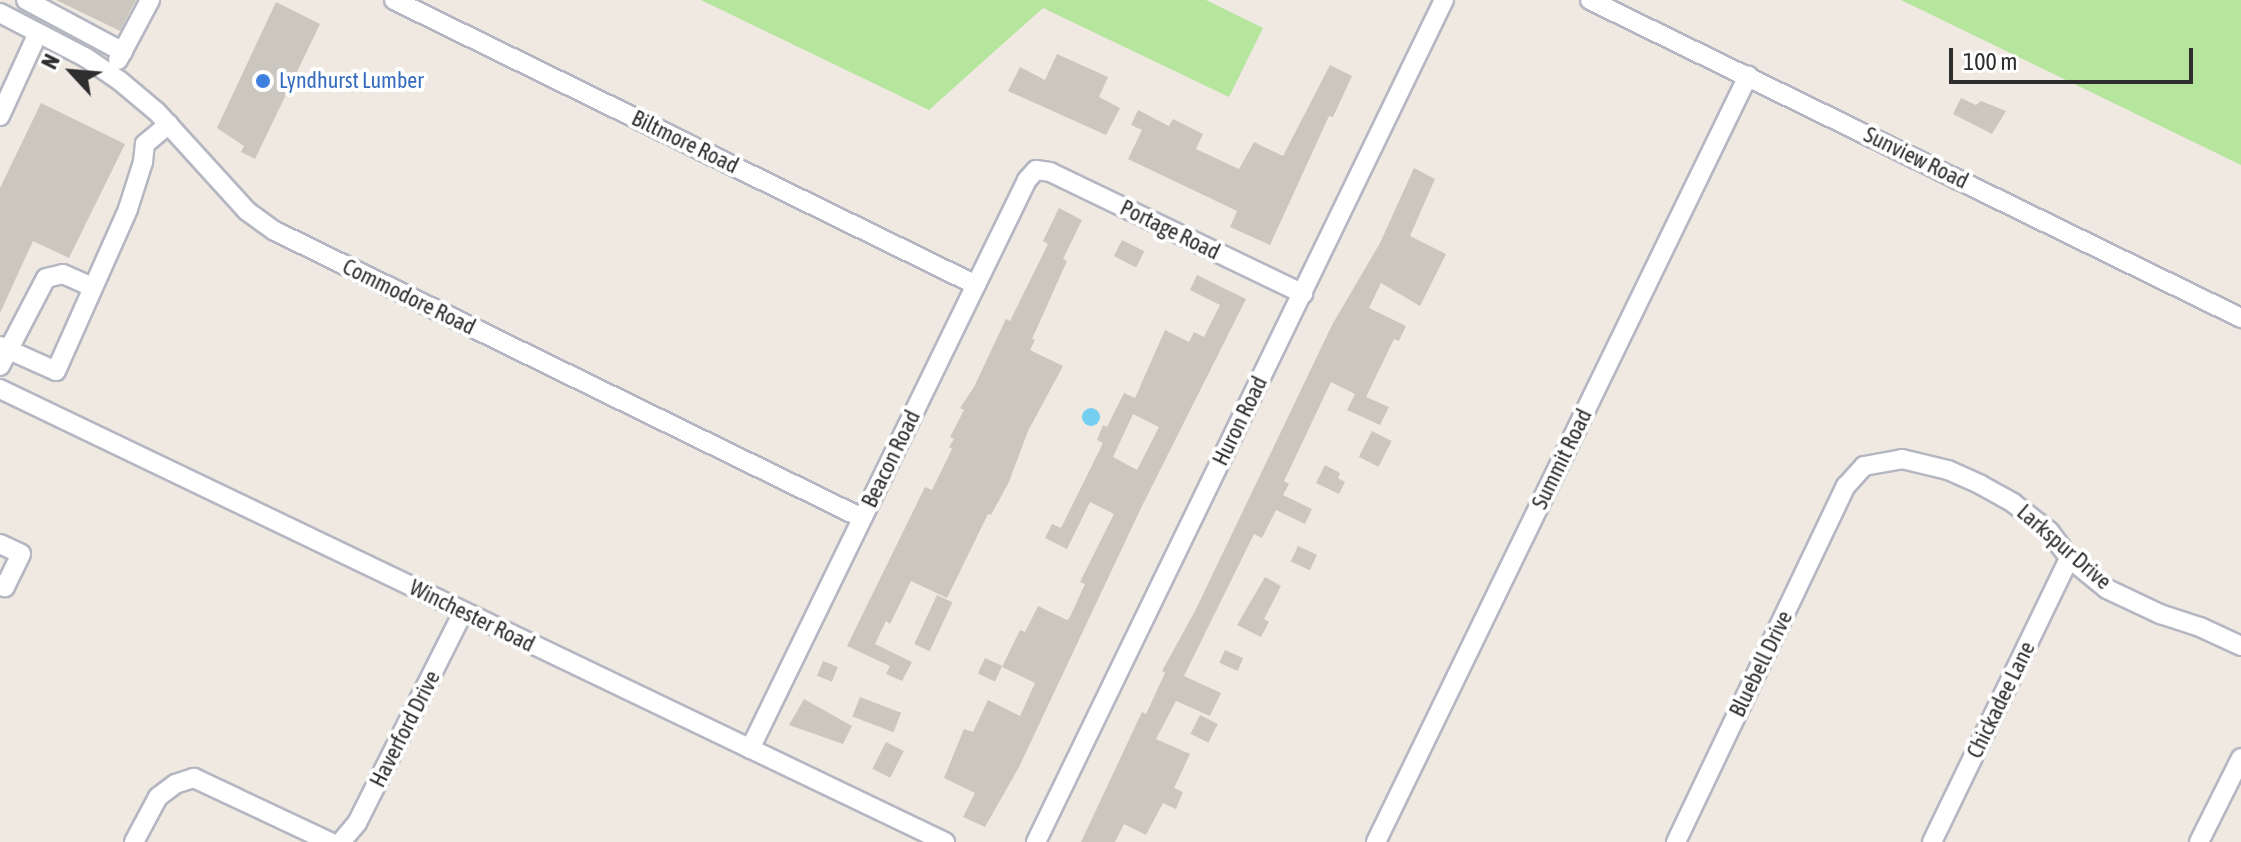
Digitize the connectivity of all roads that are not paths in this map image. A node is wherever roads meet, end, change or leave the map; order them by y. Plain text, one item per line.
1 (150, 0) edge
2 (394, 0) edge
3 (1444, 0) edge
4 (1590, 0) edge
5 (33, 2) edge
6 (0, 13) edge
7 (38, 33) junction
8 (123, 52) junction
9 (109, 72) junction
10 (1748, 76) junction
11 (0, 116) edge
12 (169, 124) junction
13 (1036, 170) joint
14 (976, 285) junction
15 (92, 287) junction
16 (1303, 294) junction
17 (2241, 318) edge
18 (3, 354) edge
19 (0, 389) edge
20 (1846, 486) joint
21 (862, 518) junction
22 (0, 544) edge
23 (2069, 558) junction
24 (2, 589) edge
25 (463, 612) junction
26 (2241, 646) edge
27 (750, 749) junction
28 (2241, 758) edge
29 (134, 842) edge
30 (330, 842) edge
31 (341, 842) edge
32 (945, 842) edge
33 (1036, 842) edge
34 (1376, 842) edge
35 (1676, 842) edge
36 (1932, 842) edge
37 (2199, 842) edge

1 - 8 street
2 - 14 street, Biltmore Road
3 - 16 street, Huron Road
4 - 10 street, Sunview Road
5 - 8 street
6 - 7 street, Commodore Road
7 - 9 street, Commodore Road
7 - 11 street
8 - 9 street
9 - 12 street, Commodore Road
10 - 17 street, Sunview Road
10 - 34 street, Summit Road
12 - 15 street
12 - 21 street, Commodore Road
13 - 14 street, Beacon Road
13 - 16 street, Portage Road
14 - 21 street, Beacon Road
15 - 18 street
15 - 18 street
16 - 33 street, Huron Road
19 - 25 street, Winchester Road
20 - 23 street, Larkspur Drive
20 - 35 street, Bluebell Drive
21 - 27 street, Beacon Road
22 - 24 street
23 - 26 street, Larkspur Drive
23 - 36 street, Chickadee Lane
25 - 27 street, Winchester Road
25 - 31 street, Haverford Drive
27 - 32 street, Winchester Road
28 - 37 street
29 - 30 street

